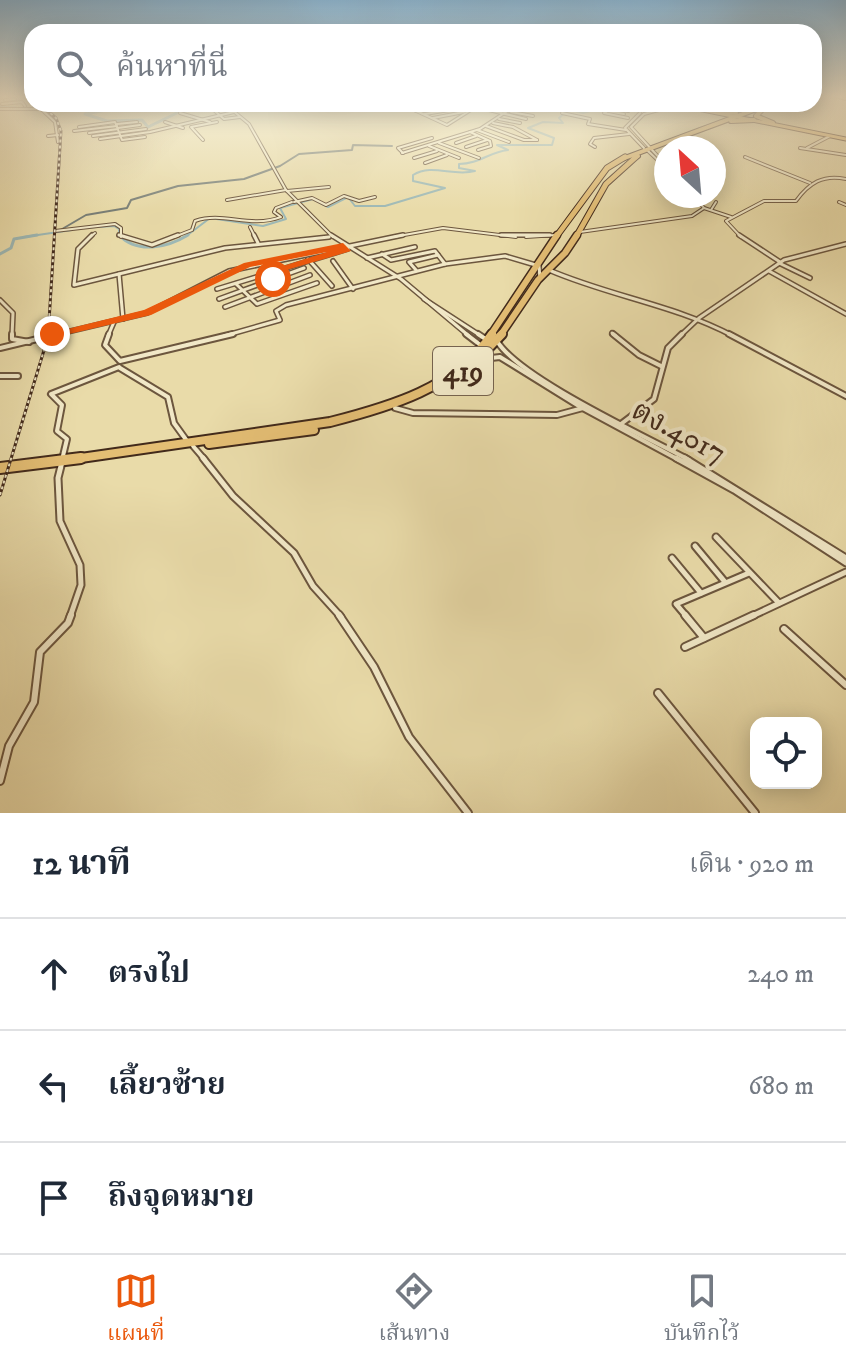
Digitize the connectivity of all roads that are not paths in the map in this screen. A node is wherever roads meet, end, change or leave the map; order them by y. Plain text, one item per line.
1 (109, 134) edge
2 (120, 134) edge
3 (197, 134) edge
4 (255, 134) edge
5 (462, 134) edge
6 (485, 134) edge
7 (507, 134) edge
8 (527, 134) edge
9 (617, 134) edge
10 (630, 134) edge
11 (637, 134) edge
12 (687, 134) edge
13 (692, 134) edge
14 (820, 134) edge
15 (58, 135) joint
16 (479, 135) joint
17 (48, 136) dead end
18 (830, 136) junction
19 (145, 137) dead end
20 (846, 137) edge
21 (100, 139) dead end
22 (489, 139) junction
23 (203, 140) dead end
24 (58, 142) dead end
25 (437, 142) junction
26 (509, 142) dead end
27 (456, 143) dead end
28 (426, 146) junction
29 (466, 147) dead end
30 (595, 147) dead end
31 (800, 148) dead end
32 (648, 149) junction
33 (805, 149) junction
34 (478, 150) dead end
35 (439, 151) junction
36 (449, 155) junction
37 (654, 155) edge
38 (846, 155) edge
39 (745, 157) dead end
40 (414, 158) dead end
41 (459, 158) dead end
42 (479, 158) dead end
43 (425, 163) dead end
44 (846, 179) edge
45 (811, 183) junction
46 (319, 186) junction
47 (329, 187) dead end
48 (286, 190) junction
49 (375, 197) dead end
50 (318, 199) junction
51 (227, 200) dead end
52 (839, 202) dead end
53 (295, 203) junction
54 (846, 205) edge
55 (704, 208) joint
56 (711, 210) joint
57 (731, 217) junction
58 (250, 227) dead end
59 (55, 231) dead end
60 (580, 232) junction
61 (95, 233) dead end
62 (559, 235) junction
63 (329, 237) junction
64 (258, 243) junction
65 (846, 244) edge
66 (415, 247) dead end
67 (346, 248) junction
68 (382, 254) junction
69 (438, 255) junction
70 (308, 259) junction
71 (365, 259) junction
72 (333, 261) dead end
73 (779, 262) junction
74 (445, 264) junction
75 (304, 268) dead end
76 (543, 268) junction
77 (416, 270) junction
78 (769, 271) junction
79 (266, 273) junction
80 (119, 274) junction
81 (310, 275) dead end
82 (395, 276) junction
83 (810, 278) dead end
84 (273, 279) junction
85 (317, 283) dead end
86 (235, 284) junction
87 (281, 286) junction
88 (332, 286) dead end
89 (217, 289) dead end
90 (353, 289) junction
91 (242, 290) junction
92 (289, 293) junction
93 (249, 298) junction
94 (422, 298) junction
95 (219, 299) dead end
96 (0, 300) edge
97 (225, 307) dead end
98 (846, 314) edge
99 (699, 318) junction
100 (122, 320) junction
101 (114, 322) junction
102 (612, 333) dead end
103 (29, 342) junction
104 (490, 343) junction
105 (0, 348) edge
106 (481, 359) junction
107 (120, 364) junction
108 (661, 366) junction
109 (0, 376) edge
110 (18, 376) dead end
111 (846, 396) edge
112 (395, 408) junction
113 (583, 408) junction
114 (619, 426) junction
115 (190, 444) junction
116 (63, 461) junction
117 (0, 468) edge
118 (716, 537) dead end
119 (695, 546) dead end
120 (672, 558) dead end
121 (846, 560) edge
122 (846, 572) edge
123 (749, 573) junction
124 (725, 582) junction
125 (701, 594) junction
126 (779, 603) junction
127 (784, 629) dead end
128 (704, 638) junction
129 (685, 647) dead end
130 (846, 685) edge
131 (658, 693) dead end
132 (0, 781) edge
133 (468, 813) edge
134 (755, 813) edge

1 - 21 street
2 - 19 street
3 - 23 street
4 - 48 street
5 - 25 street
6 - 26 street
7 - 8 street
9 - 30 street
10 - 32 street
11 - 32 street
12 - 32 highway, 419
13 - 32 highway, 419
14 - 18 main road
15 - 17 street
15 - 24 street
16 - 22 street
16 - 27 street
18 - 20 main road
18 - 33 street
22 - 29 street
22 - 34 street
25 - 28 street
25 - 28 street
25 - 42 street
28 - 35 street
31 - 33 street
32 - 37 street
32 - 60 highway, 419
32 - 62 highway, 419
33 - 38 street
35 - 36 street
35 - 40 street
36 - 41 street
36 - 43 street
39 - 45 street
44 - 45 street
45 - 57 street
46 - 47 street
46 - 48 street
46 - 50 street
48 - 51 street
48 - 53 street
49 - 50 street
50 - 53 street
52 - 54 street
53 - 59 street
53 - 63 street
55 - 56 street
55 - 60 street
56 - 57 street
57 - 73 street
58 - 64 street
60 - 76 highway, 419
61 - 80 street
62 - 67 street
62 - 76 highway, 419
63 - 64 street
63 - 67 street
64 - 80 street
65 - 73 street
66 - 68 street
67 - 70 street
67 - 71 street
67 - 100 street
68 - 69 street
68 - 71 street
69 - 74 street
69 - 77 street
70 - 79 street
70 - 88 street
71 - 82 street
72 - 90 street
73 - 78 street
73 - 83 street
74 - 76 street
74 - 77 street
75 - 84 street
76 - 99 street
76 - 104 highway, 419
76 - 104 highway, 419
77 - 82 street
78 - 98 street
78 - 99 street
79 - 84 street
79 - 86 street
80 - 100 street
81 - 87 street
82 - 90 street
82 - 94 street
84 - 87 street
84 - 91 street
85 - 92 street
86 - 89 street
86 - 91 street
87 - 92 street
87 - 93 street
90 - 107 street
91 - 93 street
91 - 95 street
92 - 93 street
93 - 97 street
94 - 104 street
94 - 104 street
96 - 103 street
99 - 108 street
99 - 111 street
100 - 101 street
101 - 103 street
101 - 107 street
102 - 108 street
103 - 105 street
104 - 106 highway, 419
104 - 114 street, ตง.4017
104 - 115 highway, 419
106 - 112 highway, 419
106 - 113 street, ตง.4017
107 - 115 street
107 - 116 street
108 - 114 street
109 - 110 street
112 - 113 street
112 - 115 highway, 419
113 - 114 street, ตง.4017
114 - 121 street, ตง.4017
115 - 116 highway, 419
115 - 133 street
116 - 117 highway, 419
116 - 132 street
118 - 123 street
119 - 124 street
120 - 125 street
122 - 126 street
123 - 124 street
123 - 126 street
124 - 125 street
125 - 128 street
126 - 128 street
127 - 130 street
128 - 129 street
131 - 134 street

